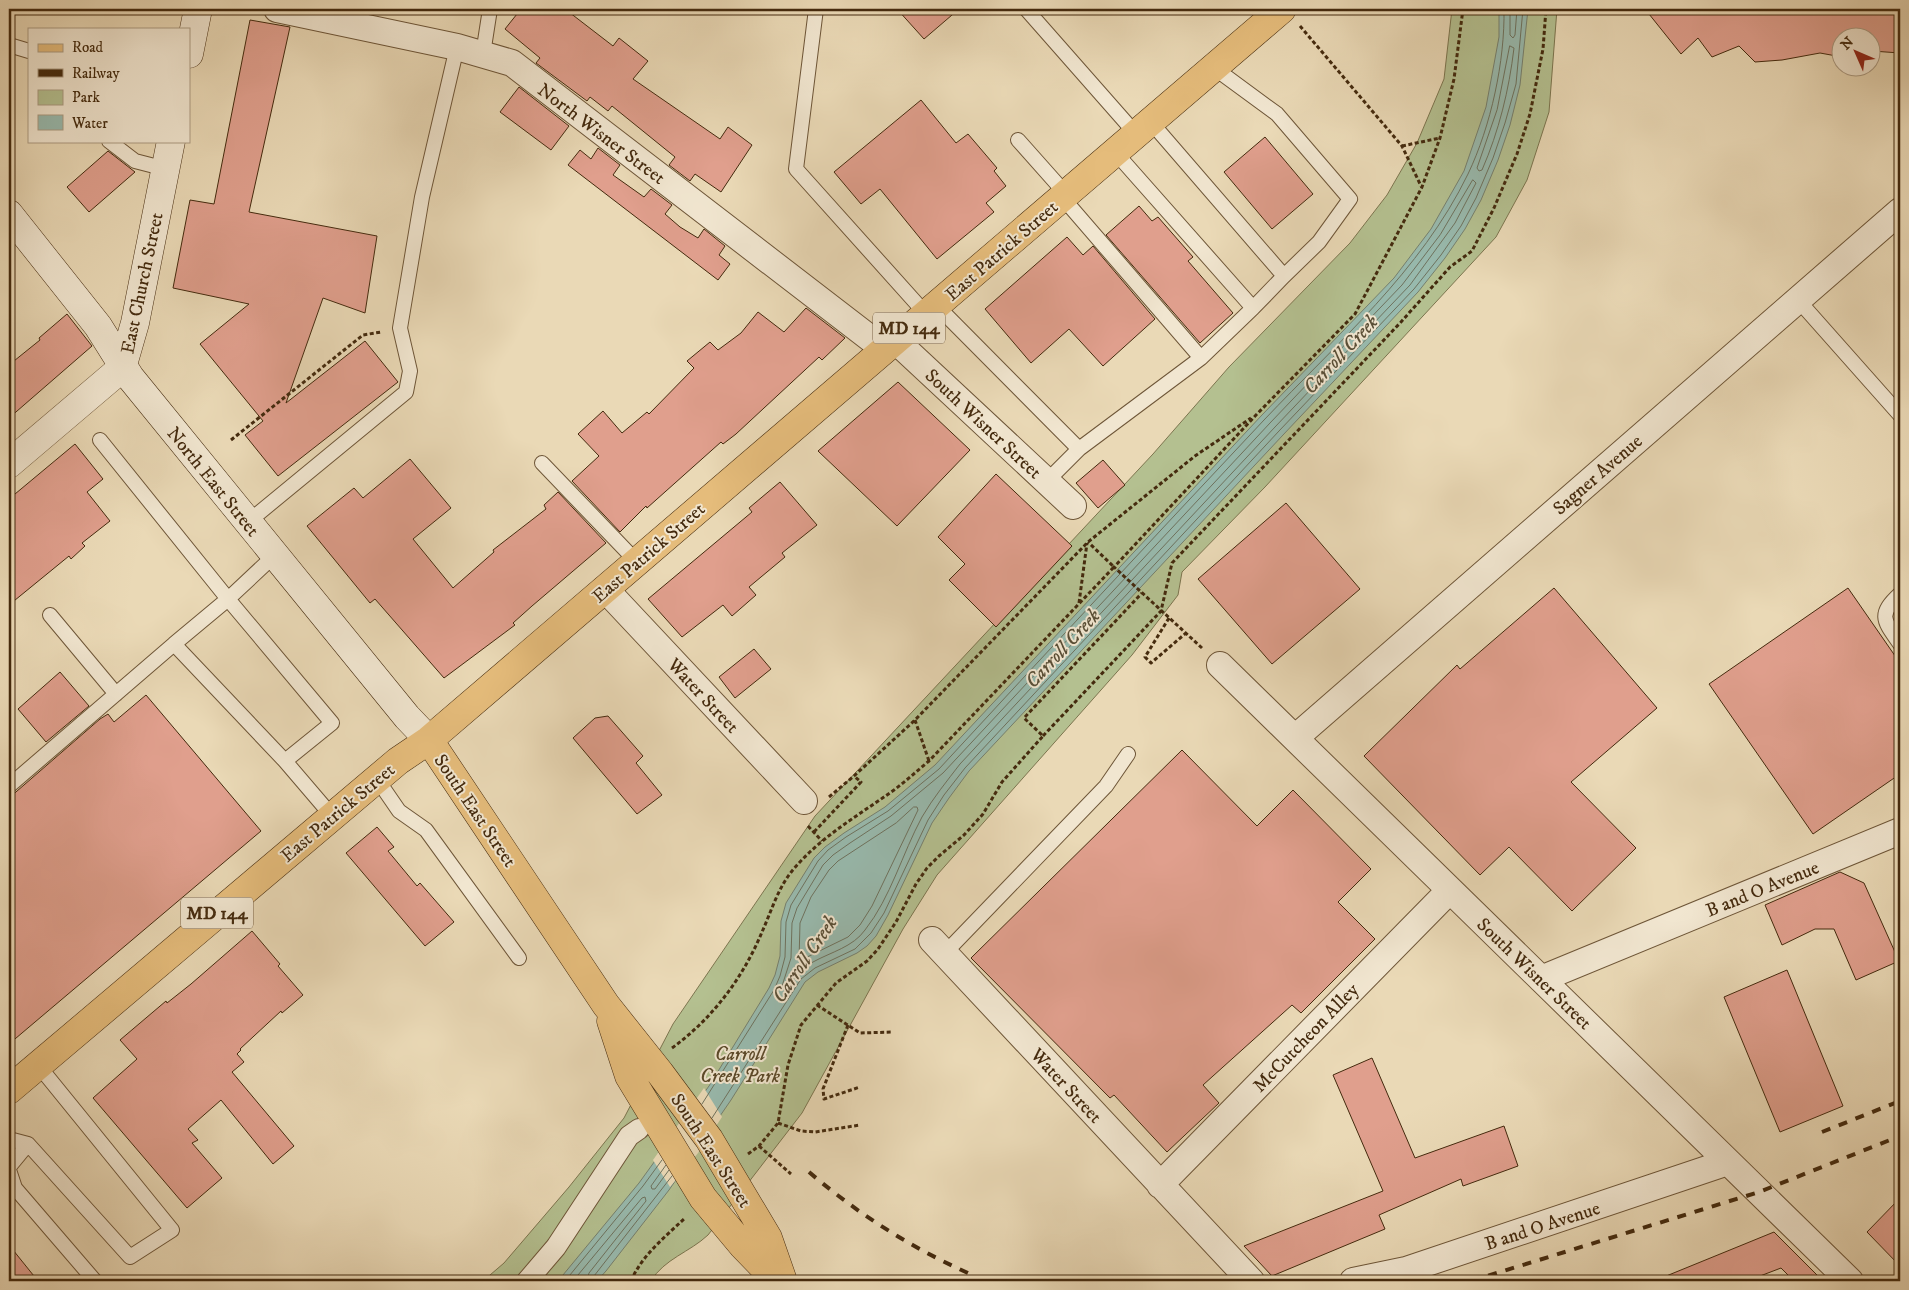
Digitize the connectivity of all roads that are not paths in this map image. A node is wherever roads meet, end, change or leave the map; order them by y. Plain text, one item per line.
1 (198, 9) edge
2 (277, 9) edge
3 (490, 9) edge
4 (816, 9) edge
5 (1026, 9) edge
6 (1291, 17) edge
7 (9, 46) edge
8 (457, 47) junction
9 (190, 49) edge
10 (28, 51) edge
11 (483, 54) junction
12 (1213, 67) junction
13 (1143, 127) junction
14 (1018, 140) dead end
15 (110, 142) edge
16 (171, 142) edge
17 (1115, 152) junction
18 (166, 169) junction
19 (1064, 196) junction
20 (1900, 212) edge
21 (9, 214) edge
22 (1284, 276) junction
23 (1798, 300) junction
24 (1253, 308) junction
25 (931, 309) junction
26 (890, 345) junction
27 (1201, 358) junction
28 (122, 368) junction
29 (1900, 415) edge
30 (100, 440) dead end
31 (1079, 449) junction
32 (542, 462) dead end
33 (9, 464) edge
34 (1047, 481) junction
35 (1073, 506) dead end
36 (248, 522) junction
37 (275, 555) junction
38 (637, 562) junction
39 (605, 589) junction
40 (1900, 594) edge
41 (228, 598) junction
42 (50, 615) dead end
43 (174, 644) junction
44 (1900, 644) edge
45 (1220, 665) dead end
46 (116, 694) junction
47 (1295, 738) junction
48 (429, 740) junction
49 (1128, 754) dead end
50 (285, 761) junction
51 (377, 779) junction
52 (9, 786) edge
53 (814, 801) road end
54 (332, 816) junction
55 (1900, 831) edge
56 (1450, 890) junction
57 (938, 947) joint
58 (519, 958) dead end
59 (1541, 979) junction
60 (606, 1005) junction
61 (38, 1065) junction
62 (9, 1090) edge
63 (651, 1132) junction
64 (9, 1139) edge
65 (28, 1144) junction
66 (1728, 1162) junction
67 (9, 1169) edge
68 (1160, 1185) junction
69 (94, 1281) edge
70 (527, 1281) edge
71 (777, 1281) edge
72 (783, 1281) edge
73 (1251, 1281) edge
74 (1353, 1281) edge
75 (1850, 1281) edge

1 - 9 main road
2 - 8 street, North Wisner Street
3 - 11 lane
4 - 25 lane
5 - 13 lane
6 - 12 main road, East Patrick Street / MD 144
7 - 10 lane
8 - 11 street, North Wisner Street
8 - 36 lane
11 - 26 street, North Wisner Street
12 - 13 main road, East Patrick Street / MD 144
12 - 22 lane
13 - 17 main road, East Patrick Street / MD 144
13 - 22 lane
14 - 19 lane
15 - 18 lane
16 - 18 main road, East Church Street
17 - 19 main road, East Patrick Street / MD 144
17 - 24 lane
18 - 28 main road, East Church Street
19 - 25 main road, East Patrick Street / MD 144
19 - 27 lane
20 - 23 street, Sagner Avenue
21 - 28 main road, North East Street
22 - 24 lane
23 - 29 lane
23 - 47 street, Sagner Avenue
24 - 27 lane
25 - 26 main road, East Patrick Street / MD 144
25 - 31 lane
26 - 34 street, South Wisner Street
26 - 38 main road, East Patrick Street / MD 144
27 - 31 lane
28 - 33 main road, East Church Street
28 - 36 main road, North East Street
30 - 41 lane
31 - 34 lane
32 - 38 lane
34 - 35 street, South Wisner Street
36 - 37 main road, North East Street
37 - 41 lane
37 - 48 main road, North East Street
38 - 39 main road, East Patrick Street / MD 144
39 - 48 main road, East Patrick Street / MD 144
39 - 53 street, Water Street
40 - 44 lane
41 - 43 lane
41 - 50 lane
42 - 46 lane
43 - 46 lane
43 - 50 lane
45 - 47 street, South Wisner Street
46 - 52 lane
47 - 56 street, South Wisner Street
48 - 51 main road, East Patrick Street / MD 144
48 - 60 main road, South East Street
49 - 57 lane
50 - 54 lane
51 - 54 main road, East Patrick Street / MD 144
51 - 58 lane
54 - 61 main road, East Patrick Street / MD 144
55 - 59 street, B and O Avenue
56 - 59 street, South Wisner Street
56 - 68 street, McCutcheon Alley
57 - 68 street, Water Street
59 - 66 street, South Wisner Street
60 - 63 main road, South East Street
60 - 72 main road, South East Street
61 - 62 main road, East Patrick Street / MD 144
61 - 65 lane
63 - 70 street
63 - 71 main road, South East Street
64 - 65 lane
65 - 67 lane
66 - 74 street, B and O Avenue
66 - 75 street, South Wisner Street
67 - 69 lane
68 - 73 street, Water Street

